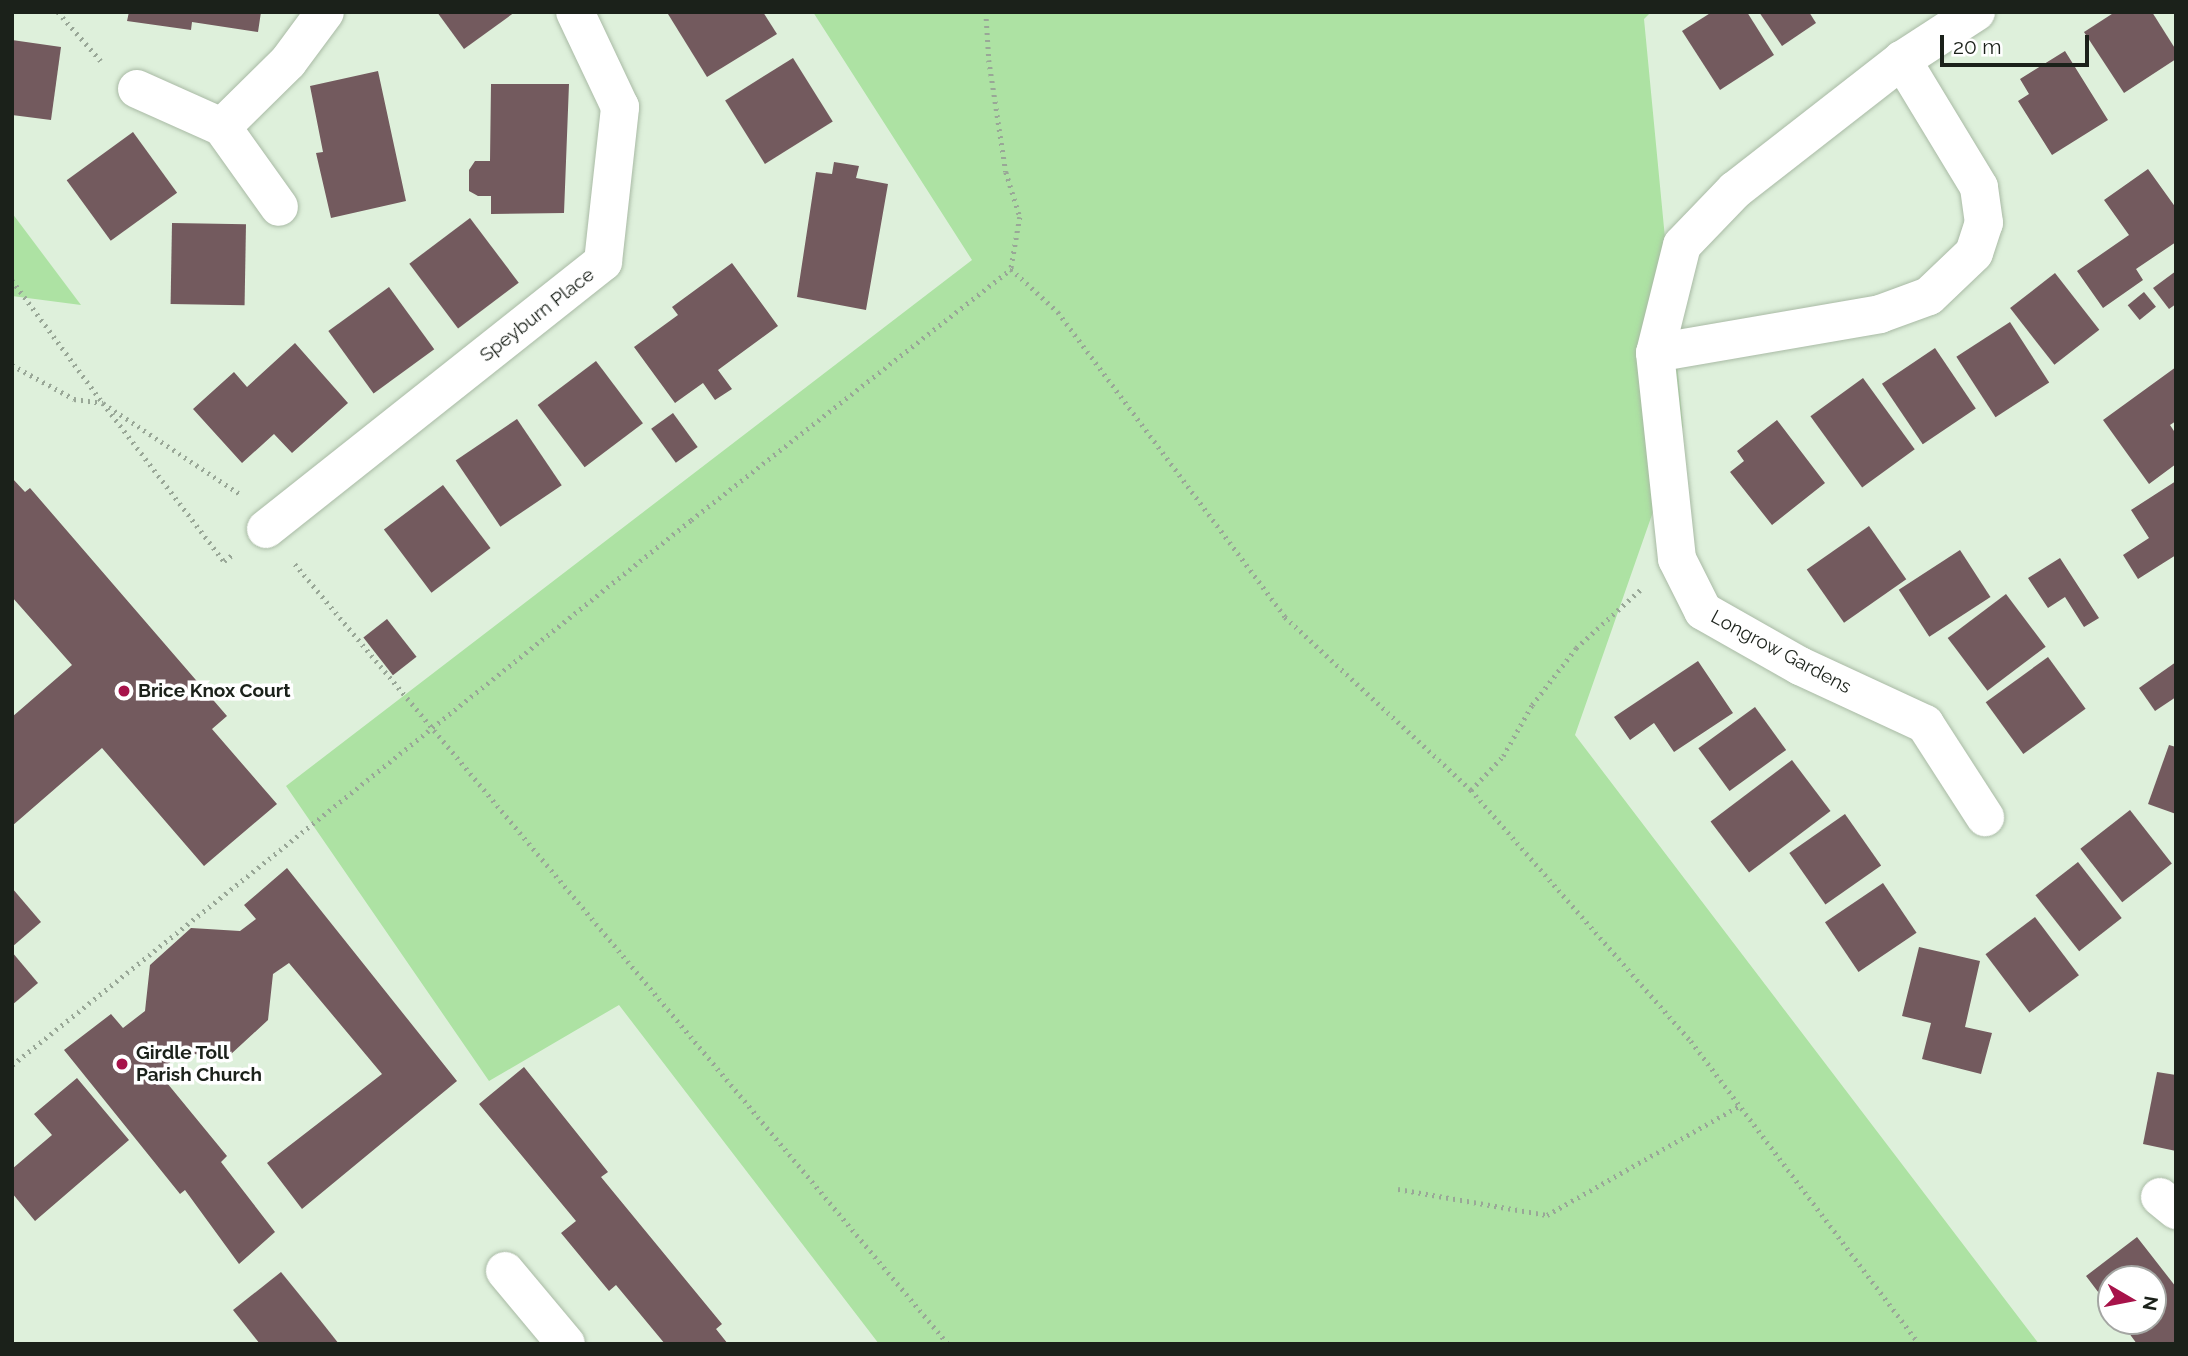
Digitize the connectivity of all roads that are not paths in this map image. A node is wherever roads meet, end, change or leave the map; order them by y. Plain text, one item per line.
1 (325, 12) edge
2 (575, 12) edge
3 (1976, 12) edge
4 (1902, 61) junction
5 (137, 89) road end
6 (222, 127) junction
7 (279, 207) dead end
8 (1655, 353) junction
9 (266, 529) road end
10 (1985, 817) dead end
11 (505, 1270) dead end
12 (566, 1344) edge

1 - 6 street
2 - 9 street, Speyburn Place
3 - 4 street, Longrow Gardens
4 - 8 street, Longrow Gardens
4 - 8 street
5 - 6 street
6 - 7 street
8 - 10 street, Longrow Gardens
11 - 12 street

